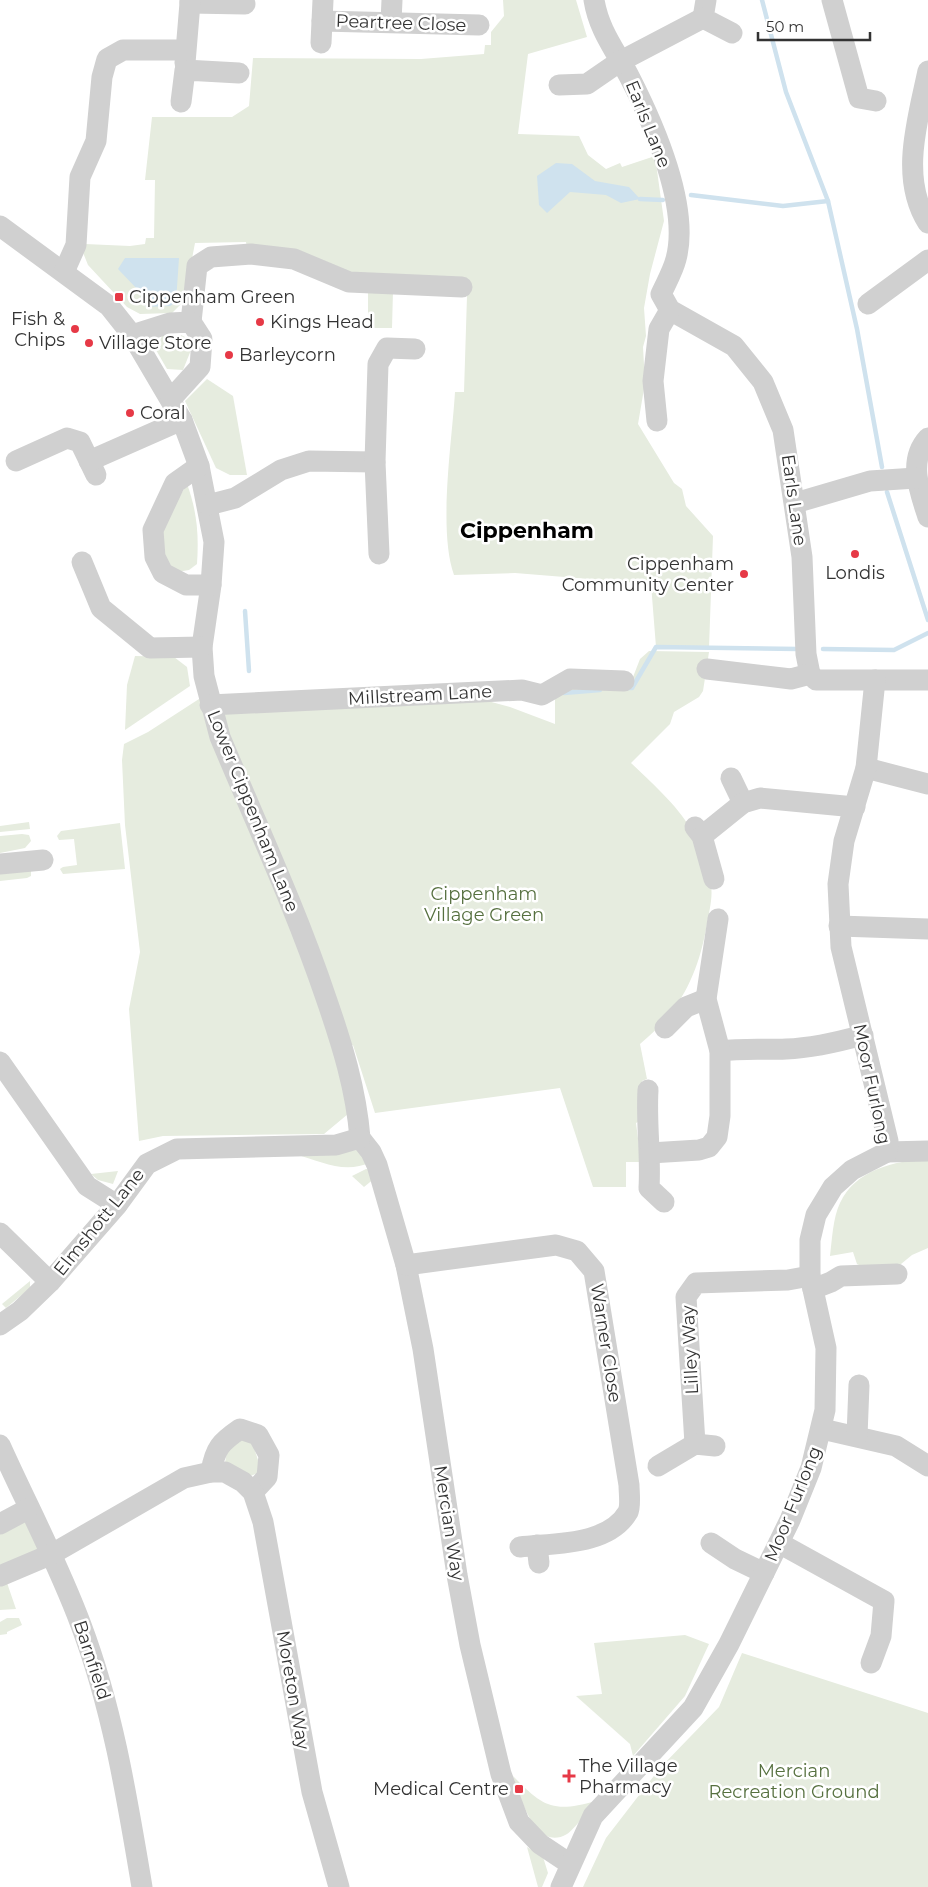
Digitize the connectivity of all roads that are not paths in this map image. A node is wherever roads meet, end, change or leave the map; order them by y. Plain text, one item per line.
1 (392, 0) edge
2 (594, 0) edge
3 (832, 0) edge
4 (190, 2) edge
5 (245, 4) dead end
6 (705, 9) edge
7 (322, 11) edge
8 (391, 22) junction
9 (479, 25) dead end
10 (732, 33) dead end
11 (320, 43) dead end
12 (184, 60) junction
13 (619, 62) junction
14 (928, 72) edge
15 (238, 73) dead end
16 (559, 85) dead end
17 (876, 101) dead end
18 (180, 102) dead end
19 (922, 124) edge
20 (928, 223) edge
21 (1, 230) edge
22 (928, 260) edge
23 (64, 272) junction
24 (462, 287) dead end
25 (868, 304) dead end
26 (670, 310) junction
27 (191, 322) junction
28 (132, 335) junction
29 (415, 349) dead end
30 (171, 399) junction
31 (182, 420) junction
32 (657, 421) dead end
33 (928, 438) edge
34 (16, 461) dead end
35 (375, 462) junction
36 (199, 466) junction
37 (916, 478) junction
38 (795, 503) junction
39 (208, 505) junction
40 (928, 517) edge
41 (379, 554) dead end
42 (82, 562) dead end
43 (211, 585) junction
44 (202, 647) junction
45 (707, 669) dead end
46 (810, 674) junction
47 (875, 680) junction
48 (928, 680) edge
49 (624, 681) dead end
50 (210, 705) junction
51 (866, 768) junction
52 (731, 778) dead end
53 (928, 784) edge
54 (743, 803) junction
55 (855, 807) junction
56 (43, 860) dead end
57 (0, 864) edge
58 (714, 879) dead end
59 (718, 919) dead end
60 (839, 926) junction
61 (928, 929) edge
62 (706, 1000) junction
63 (665, 1028) dead end
64 (863, 1035) junction
65 (720, 1051) junction
66 (0, 1062) edge
67 (648, 1090) dead end
68 (360, 1138) junction
69 (928, 1151) edge
70 (887, 1152) junction
71 (650, 1153) junction
72 (664, 1202) dead end
73 (117, 1205) junction
74 (0, 1233) edge
75 (406, 1264) junction
76 (897, 1274) dead end
77 (50, 1282) junction
78 (812, 1282) junction
79 (0, 1326) edge
80 (860, 1385) dead end
81 (822, 1429) junction
82 (857, 1436) junction
83 (0, 1445) edge
84 (658, 1466) dead end
85 (928, 1466) edge
86 (211, 1472) junction
87 (253, 1492) junction
88 (28, 1508) junction
89 (0, 1524) edge
90 (711, 1543) dead end
91 (779, 1543) junction
92 (532, 1551) dead end
93 (52, 1554) junction
94 (764, 1574) junction
95 (0, 1576) edge
96 (871, 1664) dead end
97 (570, 1864) junction
98 (142, 1887) edge
99 (339, 1887) edge
100 (561, 1887) edge

1 - 8 street
2 - 13 street, Earls Lane
3 - 17 street
4 - 5 street
4 - 12 street
6 - 10 street
6 - 13 street
7 - 8 street, Peartree Close
7 - 11 street, Peartree Close
8 - 9 street, Peartree Close
12 - 15 street
12 - 18 street
12 - 23 street
13 - 16 street
13 - 26 street, Earls Lane
14 - 19 street
19 - 20 street
21 - 23 street, Lower Cippenham Lane
22 - 25 street
23 - 28 street, Lower Cippenham Lane
24 - 27 street
26 - 32 street
26 - 38 street, Earls Lane
27 - 28 street
27 - 30 street
28 - 30 street, Lower Cippenham Lane
29 - 35 street
30 - 31 street, Lower Cippenham Lane
31 - 34 street
31 - 36 street, Lower Cippenham Lane
33 - 37 street
35 - 39 street
35 - 41 street
36 - 39 street, Lower Cippenham Lane
36 - 43 street
37 - 38 street
37 - 40 street
38 - 46 street, Earls Lane
39 - 43 street, Lower Cippenham Lane
42 - 44 street
43 - 44 street, Lower Cippenham Lane
44 - 50 street, Lower Cippenham Lane
45 - 46 street
46 - 47 street
47 - 48 street
47 - 51 street, Moor Furlong
49 - 50 street, Millstream Lane
50 - 68 street, Lower Cippenham Lane
51 - 53 street
51 - 55 street, Moor Furlong
52 - 54 street
54 - 55 street
54 - 58 street
55 - 60 street, Moor Furlong
56 - 57 street
59 - 62 street
60 - 61 street
60 - 64 street, Moor Furlong
62 - 63 street
62 - 65 street
64 - 65 street
64 - 70 street, Moor Furlong
65 - 71 street
66 - 73 street
67 - 71 street
68 - 73 street, Elmshott Lane
68 - 75 street, Mercian Way
69 - 70 street
70 - 78 street, Moor Furlong
71 - 72 street
73 - 77 street, Elmshott Lane
74 - 77 street
75 - 92 street, Warner Close
75 - 97 street, Mercian Way
76 - 78 street
77 - 79 street, Elmshott Lane
78 - 81 street, Moor Furlong
78 - 84 street, Lilley Way
80 - 82 street
81 - 82 street
81 - 91 street, Moor Furlong
82 - 85 street
83 - 88 street, Barnfield
86 - 87 street
86 - 87 street
86 - 93 street
87 - 99 street, Moreton Way
88 - 89 street
88 - 93 street, Barnfield
90 - 94 street
91 - 94 street, Moor Furlong
91 - 96 street
93 - 95 street
93 - 98 street, Barnfield
94 - 97 street, Moor Furlong
97 - 100 street

